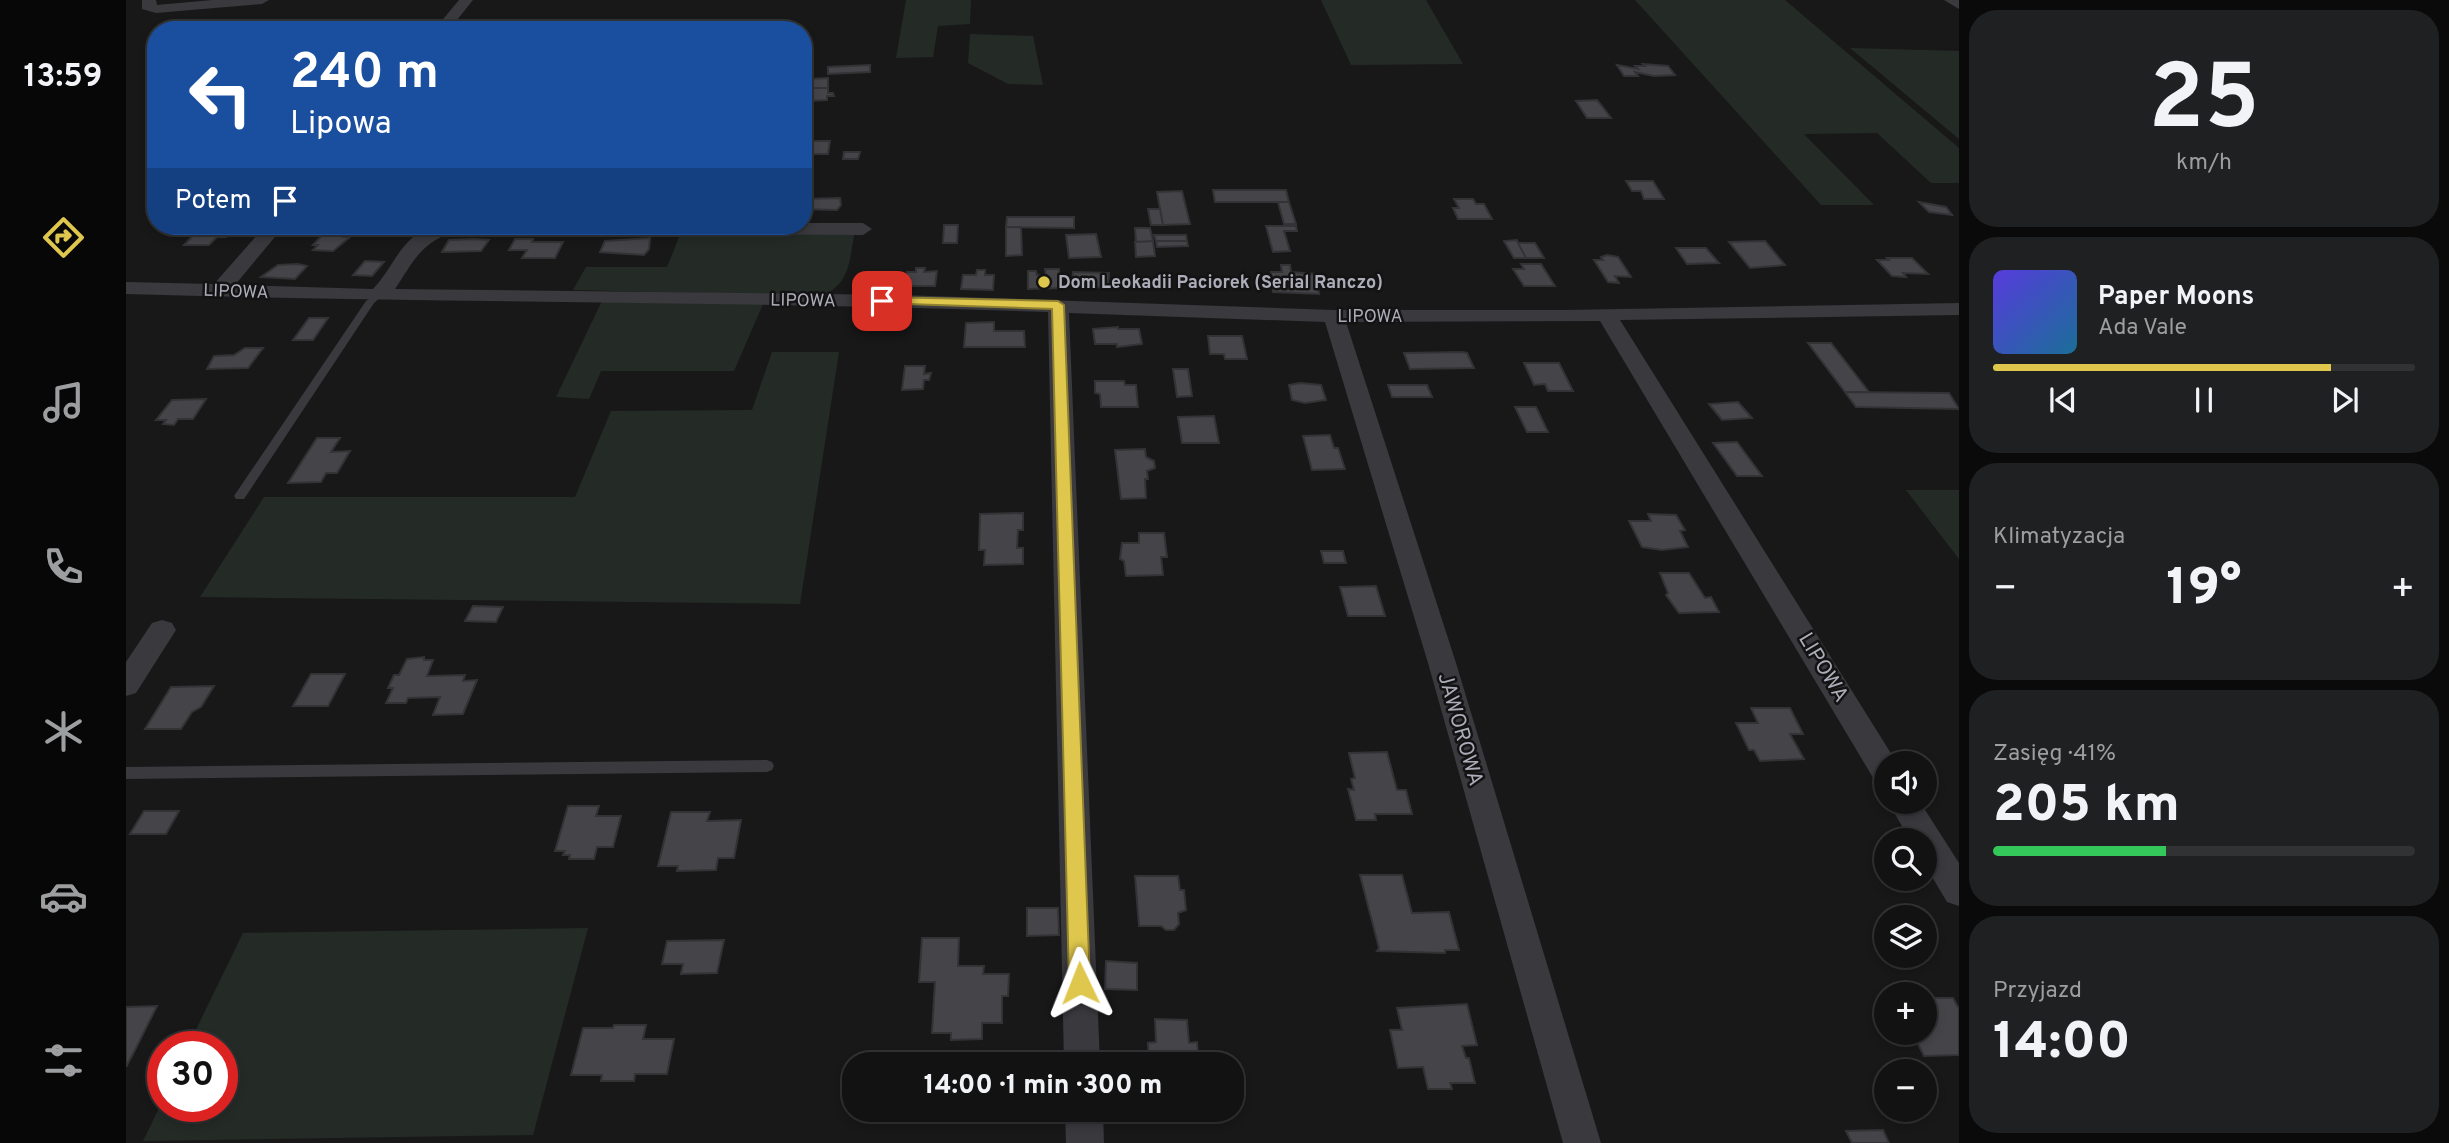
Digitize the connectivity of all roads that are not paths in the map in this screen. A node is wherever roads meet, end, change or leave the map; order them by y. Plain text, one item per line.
1 (149, 0) edge
2 (262, 0) edge
3 (466, 0) edge
4 (1953, 0) edge
5 (1959, 4) edge
6 (448, 21) edge
7 (812, 229) edge
8 (863, 229) dead end
9 (267, 235) edge
10 (430, 235) edge
11 (126, 288) edge
12 (220, 290) junction
13 (378, 295) junction
14 (1058, 305) junction
15 (1959, 309) edge
16 (1606, 314) junction
17 (1334, 316) junction
18 (240, 496) dead end
19 (162, 630) dead end
20 (126, 685) edge
21 (1874, 752) edge
22 (767, 766) dead end
23 (126, 773) edge
24 (1911, 814) edge
25 (1959, 892) edge
26 (1082, 1052) edge
27 (1084, 1122) edge
28 (1085, 1143) edge
29 (1582, 1143) edge

1 - 2 street
3 - 6 street
4 - 5 street
7 - 8 street
9 - 12 street
10 - 13 street
11 - 12 street, LIPOWA
12 - 13 street, LIPOWA
13 - 14 street, LIPOWA
13 - 18 lane
14 - 17 street, LIPOWA
14 - 26 street
15 - 16 street, LIPOWA
16 - 17 street, LIPOWA
16 - 21 street, LIPOWA
17 - 29 street, JAWOROWA
19 - 20 street
22 - 23 lane
24 - 25 street
27 - 28 street

